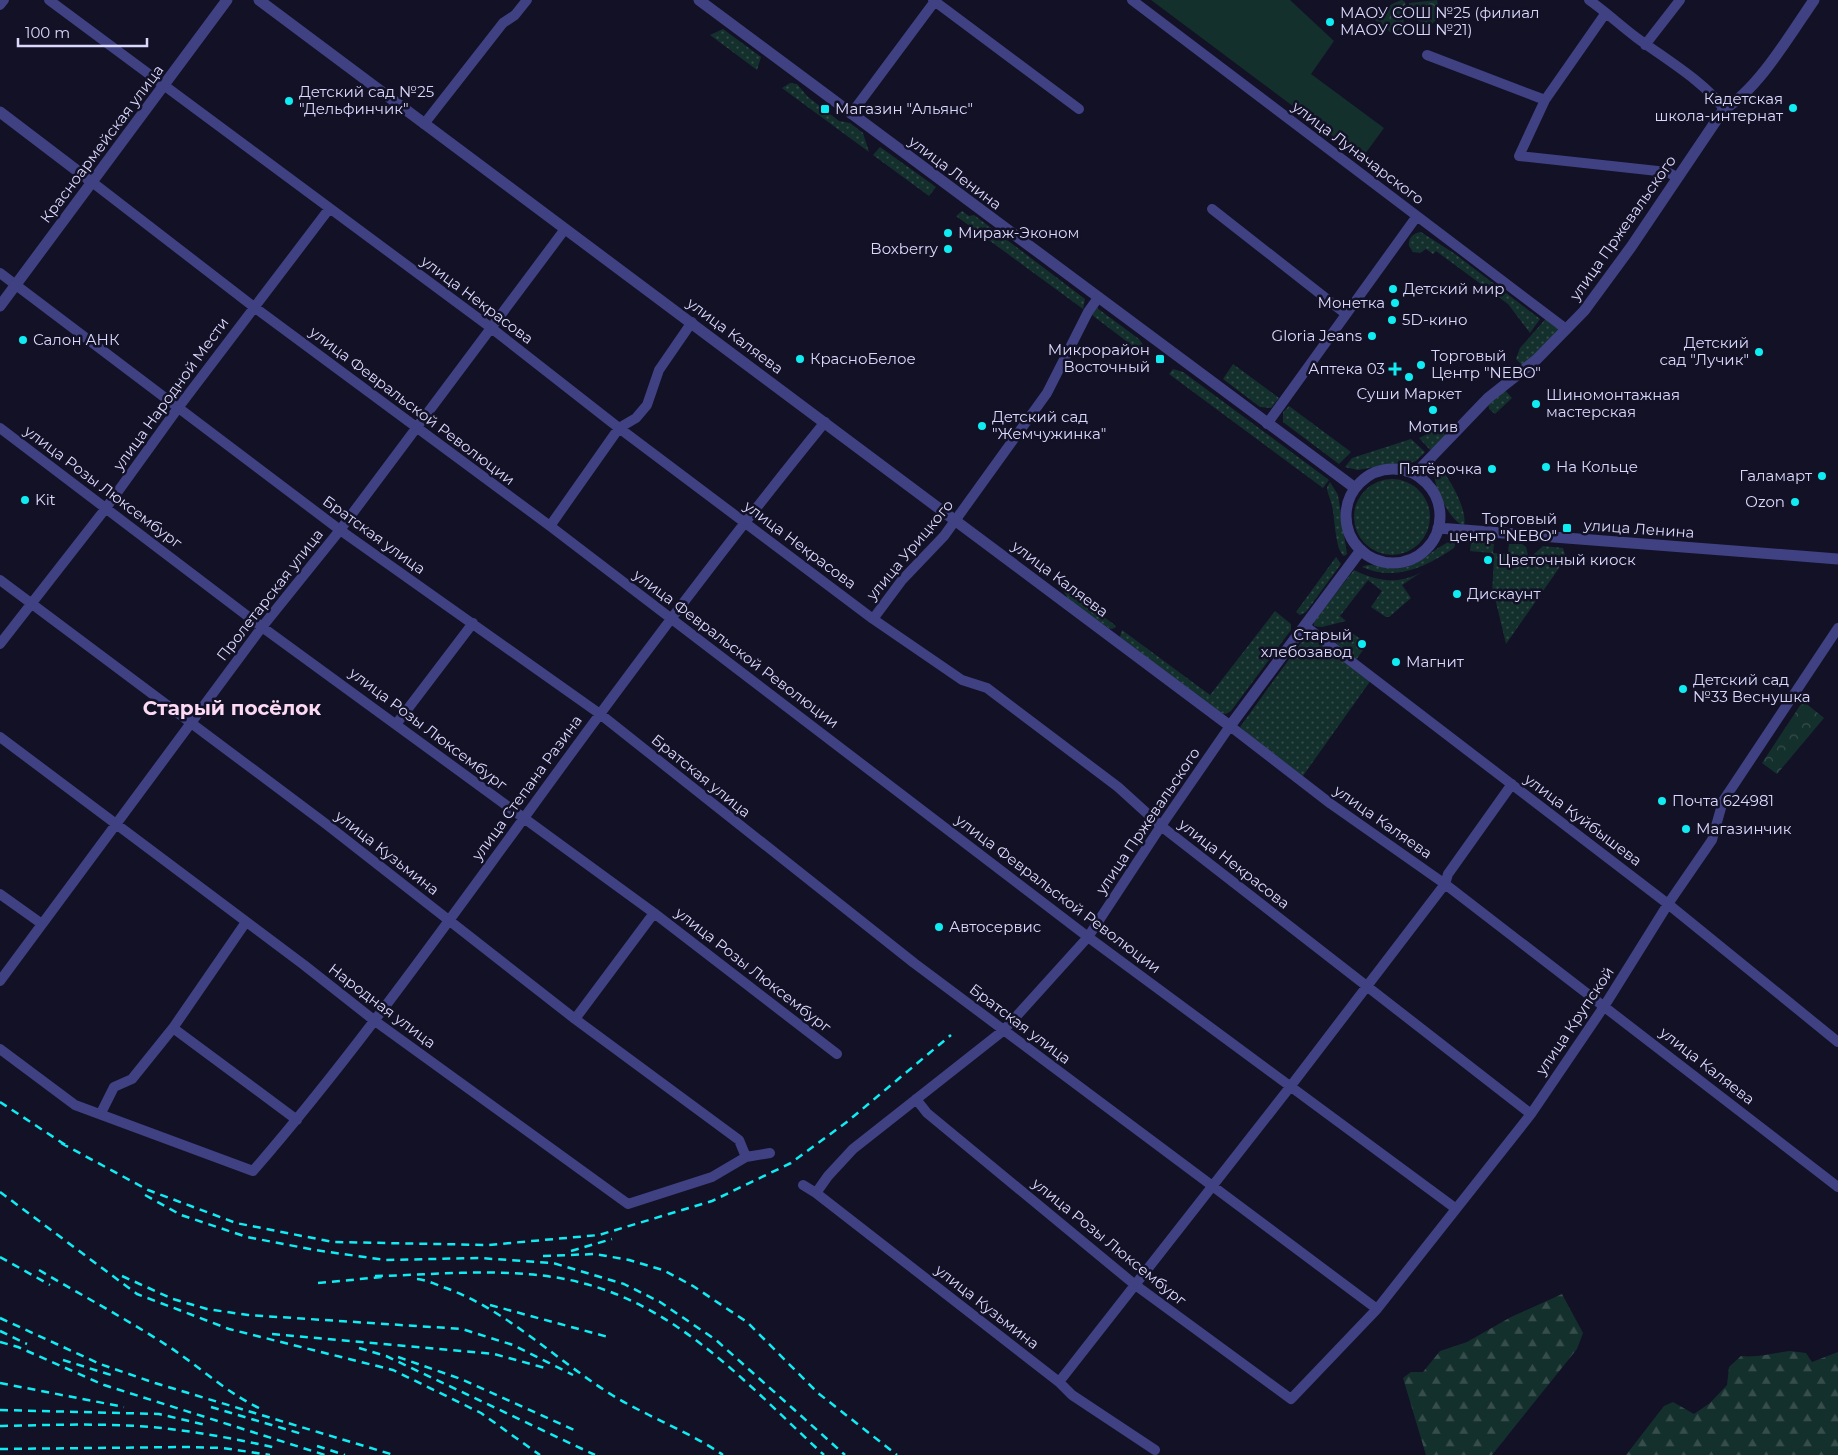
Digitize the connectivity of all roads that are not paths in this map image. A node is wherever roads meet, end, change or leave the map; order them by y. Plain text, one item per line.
1 (4, 0) edge
2 (49, 0) edge
3 (227, 0) edge
4 (259, 0) edge
5 (527, 0) edge
6 (698, 0) edge
7 (1132, 0) edge
8 (1589, 0) edge
9 (1680, 0) edge
10 (1814, 0) edge
11 (934, 1) edge
12 (0, 5) edge
13 (1605, 14) junction
14 (1645, 44) junction
15 (1427, 54) dead end
16 (164, 86) junction
17 (1545, 100) junction
18 (1079, 109) dead end
19 (1724, 109) junction
20 (0, 112) edge
21 (851, 114) junction
22 (424, 124) junction
23 (1677, 177) junction
24 (92, 182) junction
25 (329, 209) junction
26 (1212, 209) dead end
27 (1417, 216) junction
28 (565, 229) junction
29 (0, 273) edge
30 (16, 285) junction
31 (1098, 298) junction
32 (0, 306) edge
33 (254, 307) junction
34 (1346, 314) junction
35 (692, 322) junction
36 (490, 327) junction
37 (1566, 329) junction
38 (178, 408) junction
39 (825, 422) junction
40 (415, 427) junction
41 (1271, 427) junction
42 (0, 428) edge
43 (619, 428) junction
44 (1415, 474) junction
45 (1354, 488) junction
46 (106, 508) junction
47 (956, 520) junction
48 (745, 521) junction
49 (550, 526) junction
50 (1438, 528) junction
51 (340, 530) junction
52 (1361, 550) junction
53 (1838, 559) edge
54 (0, 580) edge
55 (31, 604) junction
56 (670, 618) junction
57 (874, 619) junction
58 (473, 623) junction
59 (262, 626) junction
60 (1305, 626) junction
61 (1838, 628) edge
62 (0, 644) edge
63 (600, 714) junction
64 (397, 723) junction
65 (190, 724) junction
66 (1230, 726) junction
67 (0, 737) edge
68 (1512, 784) junction
69 (523, 819) junction
70 (115, 823) junction
71 (1160, 826) junction
72 (1445, 884) junction
73 (0, 894) edge
74 (1668, 904) junction
75 (654, 913) junction
76 (450, 920) junction
77 (246, 922) junction
78 (42, 924) junction
79 (1088, 936) junction
80 (0, 981) edge
81 (1366, 986) junction
82 (1605, 1005) junction
83 (575, 1019) junction
84 (375, 1021) junction
85 (173, 1028) junction
86 (1004, 1030) junction
87 (1838, 1042) edge
88 (0, 1049) edge
89 (837, 1054) dead end
90 (1290, 1087) junction
91 (916, 1099) junction
92 (101, 1113) junction
93 (1530, 1114) junction
94 (297, 1120) junction
95 (770, 1153) dead end
96 (746, 1157) junction
97 (803, 1185) dead end
98 (1211, 1186) junction
99 (1838, 1187) edge
100 (816, 1193) junction
101 (1455, 1208) junction
102 (1134, 1284) junction
103 (1377, 1309) junction
104 (1059, 1382) junction
105 (1291, 1399) joint
106 (1155, 1450) dead end

1 - 12 street
2 - 16 street, улица Некрасова
3 - 16 street, Красноармейская улица
4 - 22 street, улица Каляева
5 - 22 street
6 - 21 street, улица Ленина
7 - 27 street, улица Луначарского
8 - 13 street
9 - 14 street
10 - 19 street, улица Пржевальского
11 - 18 street
11 - 21 street
13 - 14 street
13 - 17 street
14 - 19 street
15 - 17 street
16 - 24 street, Красноармейская улица
16 - 25 street, улица Некрасова
17 - 23 street
19 - 23 street, улица Пржевальского
20 - 24 street, улица Февральской Революции
21 - 31 street, улица Ленина
22 - 28 street, улица Каляева
23 - 37 street, улица Пржевальского
24 - 30 street, Красноармейская улица
24 - 33 street, улица Февральской Революции
25 - 33 street, улица Народной Мести
25 - 36 street, улица Некрасова
26 - 34 street
27 - 34 street
27 - 37 street, улица Луначарского
28 - 35 street, улица Каляева
28 - 36 street, Пролетарская улица
29 - 30 street, Братская улица
30 - 32 street, Красноармейская улица
30 - 38 street, Братская улица
31 - 41 street, улица Ленина
31 - 47 street, улица Урицкого
33 - 38 street, улица Народной Мести
33 - 40 street, улица Февральской Революции
34 - 41 street
35 - 39 street, улица Каляева
35 - 43 street
36 - 40 street, Пролетарская улица
36 - 43 street, улица Некрасова
37 - 44 street, улица Пржевальского
38 - 46 street, улица Народной Мести
38 - 51 street, Братская улица
39 - 47 street, улица Каляева
39 - 48 street, улица Степана Разина
40 - 49 street, улица Февральской Революции
40 - 51 street, Пролетарская улица
41 - 45 street, улица Ленина
42 - 46 street, улица Розы Люксембург
43 - 48 street, улица Некрасова
43 - 49 street
44 - 45 street
44 - 50 street
45 - 52 street
46 - 55 street, улица Народной Мести
46 - 59 street, улица Розы Люксембург
47 - 57 street, улица Урицкого
47 - 66 street, улица Каляева
48 - 56 street, улица Степана Разина
48 - 57 street, улица Некрасова
49 - 56 street, улица Февральской Революции
50 - 52 street
50 - 53 street, улица Ленина
51 - 58 street, Братская улица
51 - 59 street, Пролетарская улица
52 - 60 street, улица Пржевальского
54 - 55 street, улица Кузьмина
55 - 62 street, улица Народной Мести
55 - 65 street, улица Кузьмина
56 - 63 street, улица Степана Разина
56 - 79 street, улица Февральской Революции
57 - 71 street, улица Некрасова
58 - 63 street, Братская улица
58 - 64 street
59 - 64 street, улица Розы Люксембург
59 - 65 street, Пролетарская улица
60 - 66 street, улица Пржевальского
60 - 68 street, улица Куйбышева
61 - 74 street, улица Крупской
63 - 69 street, улица Степана Разина
63 - 86 street, Братская улица
64 - 69 street, улица Розы Люксембург
65 - 70 street, Пролетарская улица
65 - 76 street, улица Кузьмина
66 - 71 street, улица Пржевальского
66 - 72 street, улица Каляева
67 - 70 street, Народная улица
68 - 72 street
68 - 74 street, улица Куйбышева
69 - 75 street, улица Розы Люксембург
69 - 76 street, улица Степана Разина
70 - 77 street, Народная улица
70 - 78 street, Пролетарская улица
71 - 79 street, улица Пржевальского
71 - 81 street, улица Некрасова
72 - 81 street
72 - 82 street, улица Каляева
73 - 78 street
74 - 82 street, улица Крупской
74 - 87 street, улица Куйбышева
75 - 83 street
75 - 89 street, улица Розы Люксембург
76 - 83 street, улица Кузьмина
76 - 84 street, улица Степана Разина
77 - 84 street, Народная улица
77 - 85 street
78 - 80 street, Пролетарская улица
79 - 86 street, улица Пржевальского
79 - 90 street, улица Февральской Революции
81 - 90 street
81 - 93 street, улица Некрасова
82 - 93 street, улица Крупской
82 - 99 street, улица Каляева
83 - 96 street, улица Кузьмина
84 - 94 street, улица Степана Разина
84 - 96 street, Народная улица
85 - 92 street
85 - 94 street
86 - 91 street, улица Пржевальского
86 - 98 street, Братская улица
88 - 92 street
90 - 98 street
90 - 101 street, улица Февральской Революции
91 - 100 street, улица Пржевальского
91 - 102 street, улица Розы Люксембург
92 - 94 street, улица Степана Разина
93 - 101 street, улица Крупской
95 - 96 street, Народная улица
97 - 100 street, улица Кузьмина
98 - 102 street
98 - 103 street, Братская улица
100 - 104 street, улица Кузьмина
101 - 103 street, улица Крупской
102 - 104 street
102 - 105 street, улица Розы Люксембург
103 - 105 street, улица Крупской
104 - 106 street, улица Кузьмина

